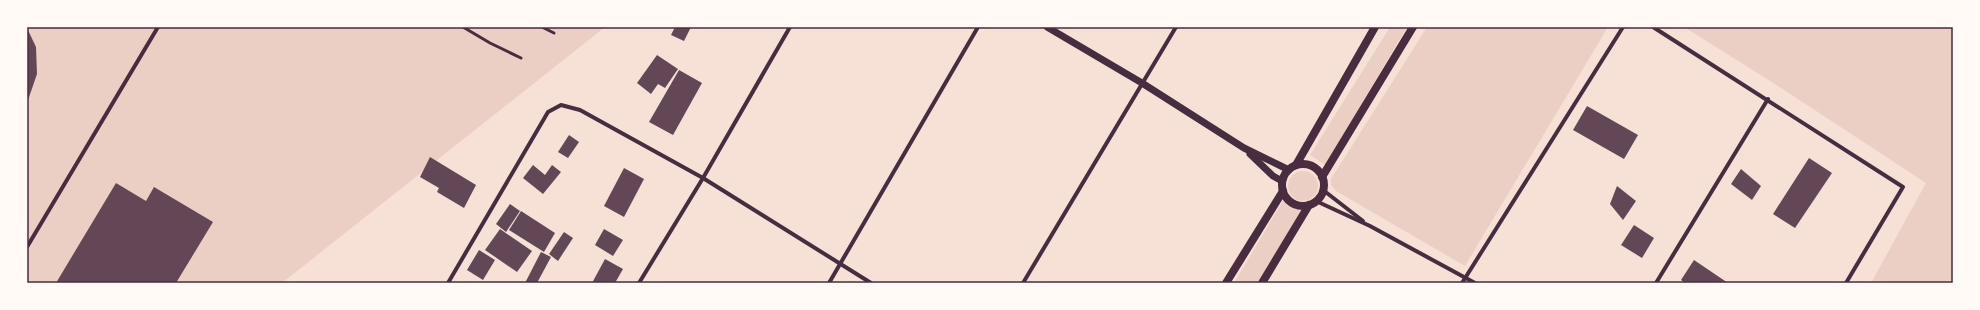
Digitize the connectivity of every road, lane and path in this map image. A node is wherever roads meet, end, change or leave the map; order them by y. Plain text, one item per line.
1 (158, 27) edge
2 (463, 27) edge
3 (542, 27) edge
4 (790, 27) edge
5 (978, 27) edge
6 (1046, 27) edge
7 (1176, 27) edge
8 (1375, 27) edge
9 (1413, 27) edge
10 (1623, 27) edge
11 (1652, 27) edge
12 (554, 33) dead end
13 (520, 58) dead end
14 (1142, 83) junction
15 (1768, 99) junction
16 (1244, 148) junction
17 (1292, 168) junction
18 (1322, 177) junction
19 (703, 178) junction
20 (1282, 181) junction
21 (1323, 190) junction
22 (1283, 191) junction
23 (1312, 203) junction
24 (1370, 226) junction
25 (27, 246) edge
26 (840, 264) junction
27 (1466, 277) junction
28 (448, 283) edge
29 (639, 283) edge
30 (829, 283) edge
31 (871, 283) edge
32 (1023, 283) edge
33 (1226, 283) edge
34 (1262, 283) edge
35 (1462, 283) edge
36 (1475, 283) edge
37 (1656, 283) edge
38 (1846, 283) edge

1 - 25 street
2 - 13 lane
3 - 12 lane
4 - 19 street
5 - 26 street
6 - 14 street
7 - 14 street
8 - 17 main road
9 - 18 main road
10 - 27 street
11 - 15 street
14 - 16 street
14 - 32 street
15 - 37 street
15 - 38 street
16 - 17 street
16 - 20 street
17 - 18 main road
17 - 20 main road
18 - 21 main road
19 - 26 street
19 - 28 street
19 - 29 street
20 - 22 main road
21 - 23 main road
21 - 24 street
22 - 23 main road
22 - 33 main road
23 - 24 street
23 - 34 main road
24 - 27 street
26 - 30 street
26 - 31 street
27 - 35 street
27 - 36 street

